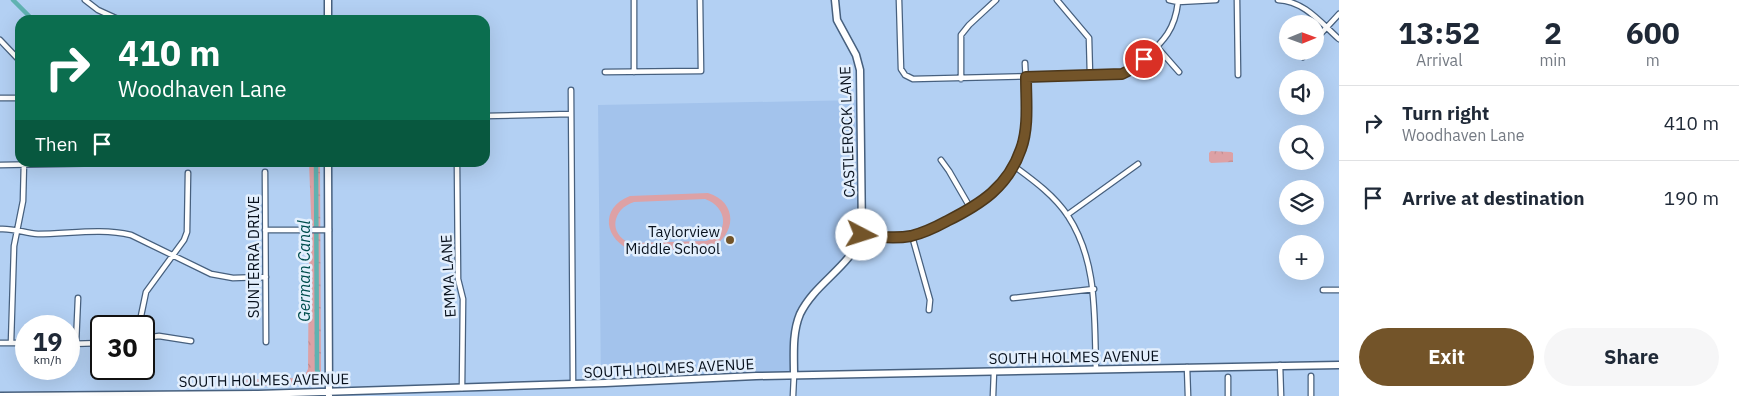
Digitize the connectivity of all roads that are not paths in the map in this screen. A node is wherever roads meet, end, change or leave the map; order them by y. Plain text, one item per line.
1 (85, 0) edge
2 (328, 0) edge
3 (634, 0) edge
4 (700, 0) edge
5 (835, 0) edge
6 (899, 0) edge
7 (996, 0) edge
8 (1057, 0) edge
9 (1169, 0) edge
10 (1216, 0) edge
11 (1237, 0) edge
12 (1278, 0) edge
13 (1178, 2) junction
14 (1339, 14) edge
15 (109, 15) edge
16 (328, 15) edge
17 (1326, 28) junction
18 (1339, 39) edge
19 (0, 40) edge
20 (1157, 47) junction
21 (15, 56) edge
22 (1025, 62) dead end
23 (605, 72) dead end
24 (634, 72) junction
25 (1179, 72) dead end
26 (1238, 75) dead end
27 (1090, 76) junction
28 (1026, 77) junction
29 (961, 78) junction
30 (571, 90) dead end
31 (0, 98) edge
32 (15, 98) edge
33 (571, 114) junction
34 (490, 116) edge
35 (941, 160) dead end
36 (15, 164) edge
37 (1138, 164) dead end
38 (0, 165) edge
39 (1014, 166) junction
40 (24, 167) edge
41 (328, 167) edge
42 (457, 167) edge
43 (265, 172) dead end
44 (188, 173) dead end
45 (971, 209) junction
46 (1068, 215) junction
47 (0, 229) edge
48 (18, 230) junction
49 (265, 230) junction
50 (328, 230) junction
51 (862, 235) junction
52 (912, 236) junction
53 (173, 255) junction
54 (266, 277) junction
55 (1094, 289) junction
56 (1322, 290) dead end
57 (1339, 290) edge
58 (78, 298) dead end
59 (1013, 298) dead end
60 (929, 310) dead end
61 (77, 315) edge
62 (141, 315) edge
63 (155, 337) edge
64 (191, 341) dead end
65 (266, 342) dead end
66 (0, 343) edge
67 (11, 343) junction
68 (15, 343) edge
69 (1339, 365) edge
70 (1280, 366) junction
71 (1187, 367) junction
72 (1096, 369) junction
73 (994, 371) junction
74 (794, 375) junction
75 (1311, 376) dead end
76 (1228, 377) dead end
77 (573, 384) junction
78 (462, 388) junction
79 (329, 394) edge
80 (0, 396) edge
81 (191, 396) edge
82 (793, 396) edge
83 (993, 396) edge
84 (1188, 396) edge
85 (1228, 396) edge
86 (1281, 396) edge
87 (1311, 396) edge

1 - 15 street
2 - 16 street
3 - 24 street
4 - 24 street
5 - 51 street, CASTLEROCK LANE
6 - 29 street
7 - 29 street
8 - 27 street
9 - 13 street
10 - 13 street
11 - 26 street
12 - 17 street
13 - 20 street
14 - 17 street
17 - 18 street
19 - 21 street
20 - 25 street
20 - 27 street
22 - 28 street
23 - 24 street
27 - 28 street
28 - 29 street
28 - 39 street
30 - 33 street
31 - 32 street
33 - 34 street
33 - 77 street
35 - 45 street
36 - 38 street
37 - 46 street
39 - 45 street
39 - 46 street
40 - 48 street
41 - 50 street
42 - 78 street, EMMA LANE
43 - 49 street, SUNTERRA DRIVE
44 - 53 street
45 - 52 street
46 - 55 street
47 - 48 street
48 - 53 street
48 - 67 street
49 - 50 street
49 - 54 street, SUNTERRA DRIVE
50 - 79 street
51 - 52 street
51 - 74 street, CASTLEROCK LANE
52 - 60 street
53 - 54 street
53 - 62 street
54 - 65 street, SUNTERRA DRIVE
55 - 59 street
55 - 72 street
56 - 57 street
58 - 61 street
63 - 64 street
66 - 67 street
67 - 68 street
69 - 70 street, SOUTH HOLMES AVENUE
70 - 71 street, SOUTH HOLMES AVENUE
70 - 86 street
71 - 72 street, SOUTH HOLMES AVENUE
71 - 84 street
72 - 73 street, SOUTH HOLMES AVENUE
73 - 74 street, SOUTH HOLMES AVENUE
73 - 83 street
74 - 77 street, SOUTH HOLMES AVENUE
74 - 82 street, CASTLEROCK LANE
75 - 87 street
76 - 85 street
77 - 78 street, SOUTH HOLMES AVENUE
78 - 79 street, SOUTH HOLMES AVENUE
79 - 81 street, SOUTH HOLMES AVENUE
80 - 81 street, SOUTH HOLMES AVENUE

